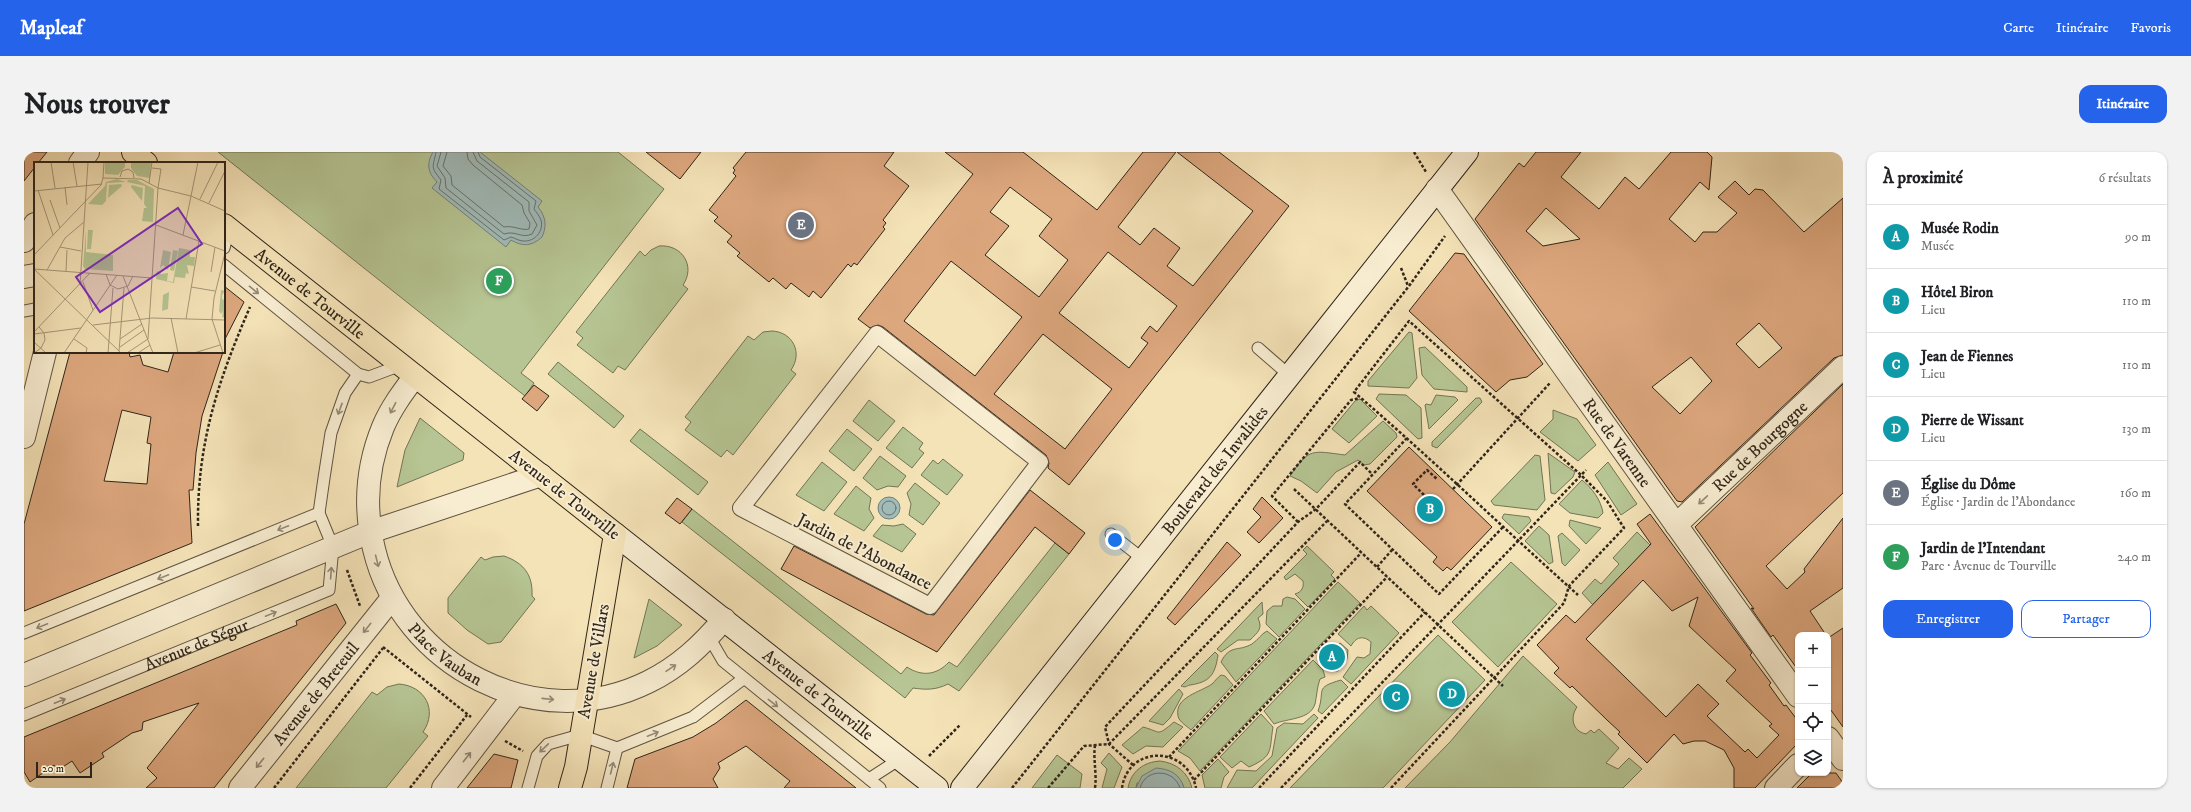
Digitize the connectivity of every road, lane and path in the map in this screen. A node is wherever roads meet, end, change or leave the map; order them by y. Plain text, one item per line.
1 (88, 152) edge
2 (133, 152) edge
3 (1467, 152) edge
4 (81, 162) edge
5 (145, 162) edge
6 (1437, 189) junction
7 (34, 226) edge
8 (225, 233) edge
9 (24, 241) edge
10 (225, 267) edge
11 (34, 275) edge
12 (24, 277) edge
13 (1409, 286) dead end
14 (250, 307) dead end
15 (34, 309) edge
16 (24, 311) edge
17 (877, 334) joint
18 (1258, 348) dead end
19 (46, 353) edge
20 (1843, 367) edge
21 (408, 370) junction
22 (358, 374) junction
23 (1289, 375) junction
24 (1544, 389) dead end
25 (1360, 398) junction
26 (1518, 418) junction
27 (24, 437) edge
28 (1407, 438) junction
29 (1586, 470) dead end
30 (1372, 474) junction
31 (541, 475) junction
32 (1581, 475) junction
33 (1437, 479) dead end
34 (1458, 483) junction
35 (1294, 489) dead end
36 (1453, 489) dead end
37 (1424, 495) dead end
38 (1316, 509) junction
39 (320, 513) junction
40 (1327, 521) junction
41 (1298, 522) junction
42 (1676, 525) junction
43 (198, 526) dead end
44 (1503, 527) junction
45 (370, 532) junction
46 (615, 534) junction
47 (1111, 534) dead end
48 (1518, 541) junction
49 (333, 547) junction
50 (1392, 550) junction
51 (1362, 553) junction
52 (1143, 559) junction
53 (346, 566) dead end
54 (1376, 567) junction
55 (1387, 577) junction
56 (1569, 586) junction
57 (1578, 594) dead end
58 (392, 598) junction
59 (361, 610) dead end
60 (1424, 612) junction
61 (724, 619) junction
62 (1438, 625) junction
63 (24, 633) edge
64 (710, 637) junction
65 (24, 675) edge
66 (743, 679) junction
67 (1494, 679) junction
68 (1503, 686) dead end
69 (1795, 692) edge
70 (515, 694) junction
71 (587, 699) junction
72 (24, 715) edge
73 (960, 725) dead end
74 (580, 735) junction
75 (502, 739) dead end
76 (1829, 740) edge
77 (1109, 744) junction
78 (1095, 745) junction
79 (617, 748) junction
80 (527, 754) dead end
81 (1168, 756) junction
82 (928, 758) dead end
83 (900, 759) junction
84 (1843, 759) edge
85 (1133, 765) junction
86 (1795, 768) edge
87 (869, 779) junction
88 (1194, 780) junction
89 (240, 788) edge
90 (274, 788) edge
91 (410, 788) edge
92 (443, 788) edge
93 (528, 788) edge
94 (570, 788) edge
95 (607, 788) edge
96 (880, 788) edge
97 (937, 788) edge
98 (962, 788) edge
99 (1012, 788) edge
100 (1048, 788) edge
101 (1095, 788) edge
102 (1122, 788) edge
103 (1196, 788) edge
104 (1259, 788) edge
105 (1281, 788) edge
106 (1391, 788) edge
107 (1776, 788) edge

1 - 4 street
2 - 5 main road
3 - 6 street, Boulevard des Invalides
6 - 23 street, Boulevard des Invalides
6 - 42 street, Rue de Varenne
7 - 9 street
8 - 21 main road, Avenue de Tourville
10 -> 22 lane, Avenue de Tourville
11 - 12 street
13 - 99 path
14 - 43 path
15 - 16 lane
17 - 17 street, Jardin de l'Abondance
18 - 23 lane
19 - 27 street
20 -> 42 street, Rue de Bourgogne
21 - 22 lane
21 - 31 main road, Avenue de Tourville
21 -> 45 street, Place Vauban
22 -> 39 lane
23 - 52 street, Boulevard des Invalides
24 - 26 path
25 - 26 path
25 - 28 path
25 - 41 path
26 - 32 path
26 - 34 path
28 - 30 path
28 - 34 path
29 - 32 path
30 - 38 path
30 - 50 path
31 - 45 street
31 - 46 main road, Avenue de Tourville
32 - 48 path
32 - 56 path
33 - 37 path
34 - 36 path
34 - 44 path
35 - 38 path
38 - 40 path
38 - 41 path
39 - 49 lane
39 -> 63 lane
40 - 51 path
40 - 77 path
41 - 77 path
42 - 69 street, Rue de Varenne
44 - 48 path
44 - 50 path
45 - 49 street
45 -> 58 street, Place Vauban
46 - 61 street, Avenue de Tourville
46 - 71 main road, Avenue de Villars
47 - 52 lane
48 - 56 path
48 - 62 path
49 - 65 street
72 -> 49 lane, Avenue de Ségur
50 - 54 path
51 - 54 path
51 - 81 path
52 - 98 street, Boulevard des Invalides
53 - 59 path
54 - 55 path
55 - 60 path
55 - 88 path
56 - 57 path
56 - 67 path
58 - 70 street, Place Vauban
58 -> 89 street, Avenue de Breteuil
60 - 62 path
60 - 104 path
61 - 64 street, Place Vauban
61 - 83 street, Avenue de Tourville
62 - 67 path
62 - 105 path
64 - 66 lane, Avenue de Tourville
71 -> 64 street, Place Vauban
79 -> 66 lane
66 -> 87 lane, Avenue de Tourville
67 - 68 path
67 - 106 path
70 -> 71 street, Place Vauban
92 -> 70 street
71 - 74 main road, Avenue de Villars
73 - 82 path
74 - 79 lane
74 -> 93 lane
74 - 94 main road, Avenue de Villars
75 - 80 path
76 - 84 street
77 - 78 path
77 - 85 path
78 - 100 path
78 - 101 path
95 -> 79 lane
81 - 85 path
81 - 88 path
83 - 87 lane
83 - 97 street, Avenue de Tourville
85 - 102 path
86 - 107 street
87 - 96 lane, Avenue de Tourville
88 - 103 path
90 - 91 path

